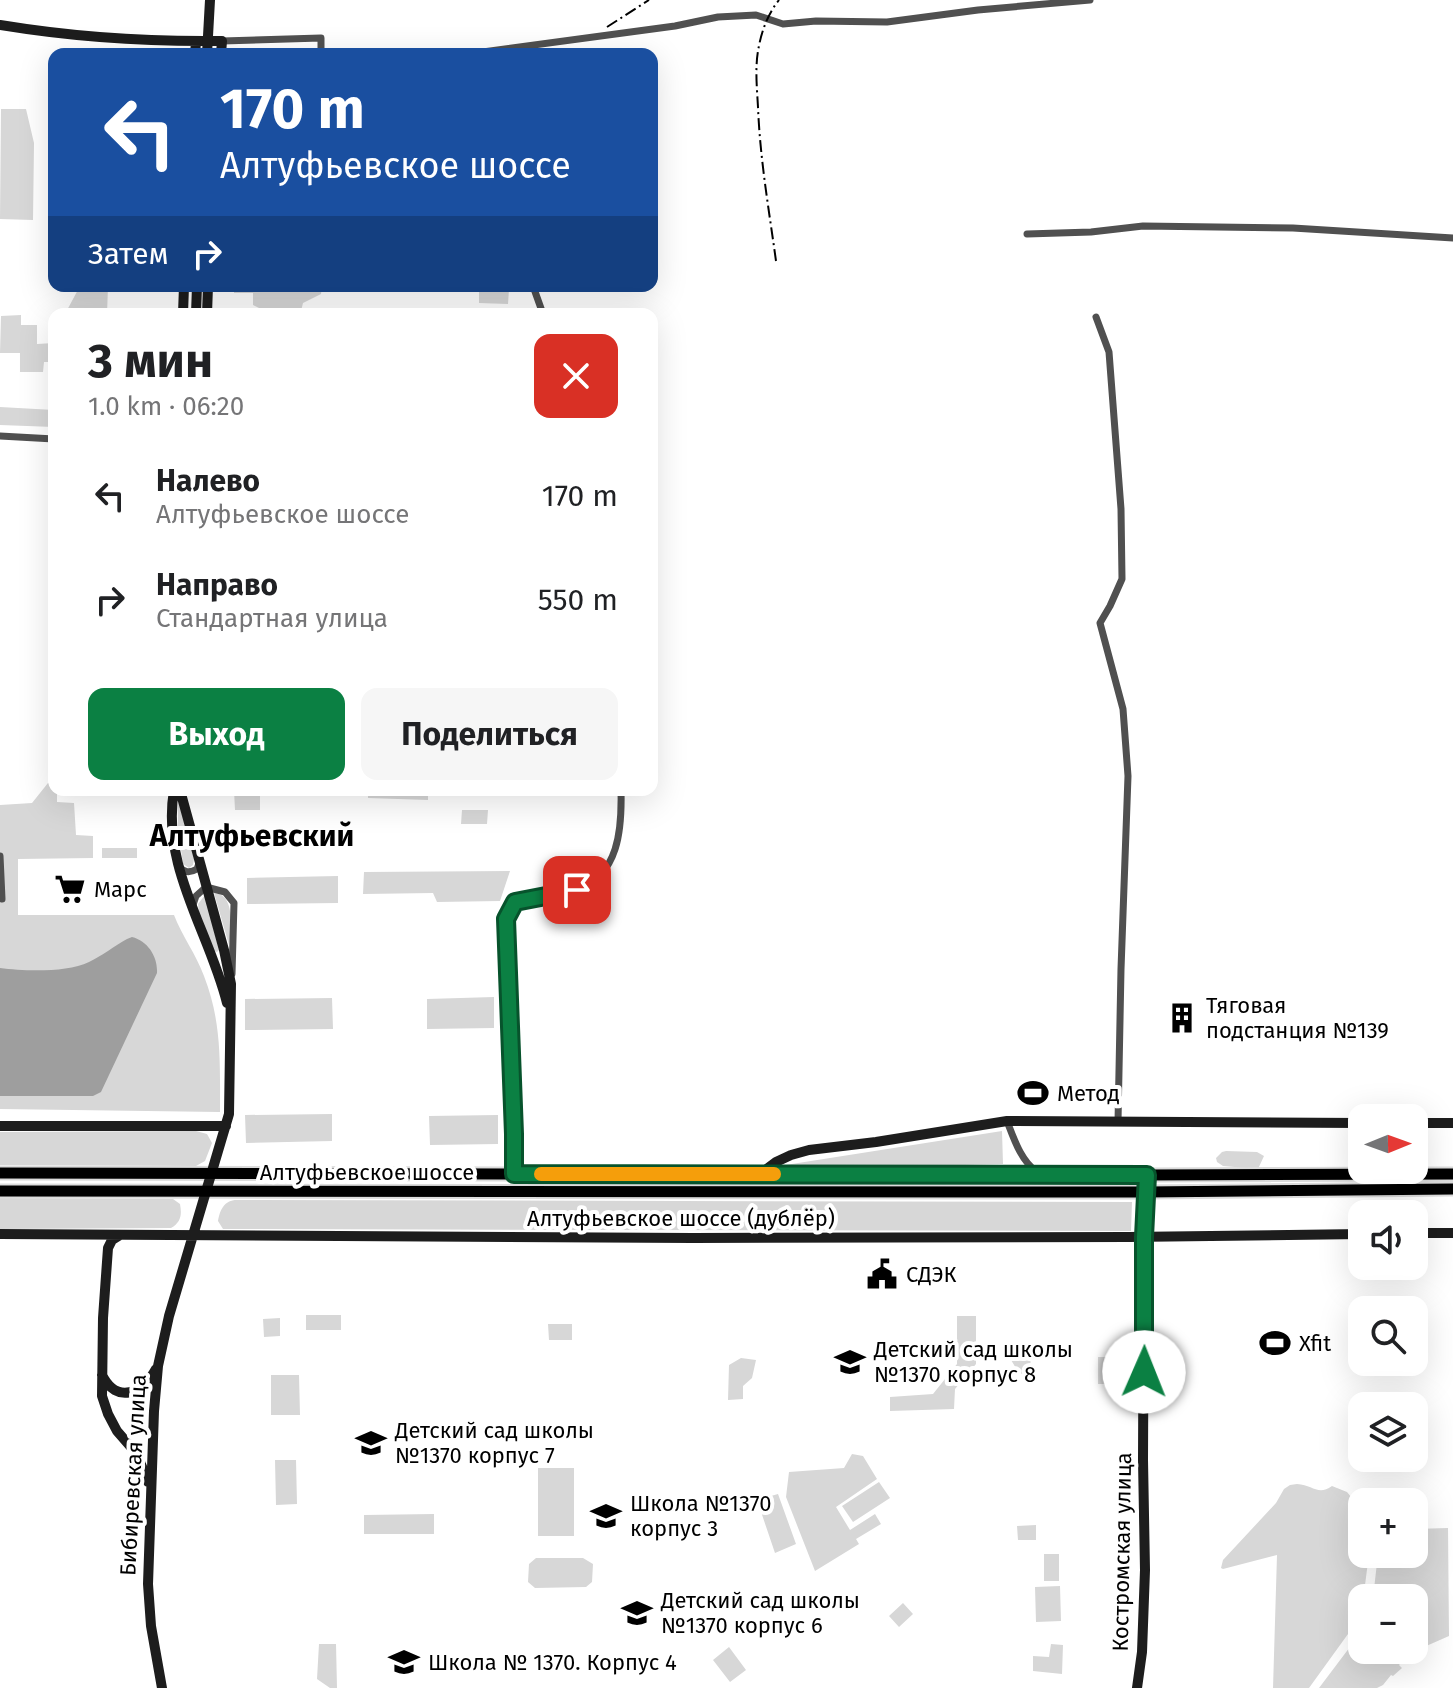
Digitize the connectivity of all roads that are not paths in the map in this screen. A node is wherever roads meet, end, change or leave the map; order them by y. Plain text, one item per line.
1 (210, 0) edge
2 (1090, 0) edge
3 (0, 25) edge
4 (222, 41) junction
5 (196, 42) junction
6 (196, 48) edge
7 (207, 48) edge
8 (221, 48) edge
9 (321, 48) edge
10 (512, 48) edge
11 (1027, 234) dead end
12 (1453, 238) edge
13 (1096, 317) dead end
14 (0, 436) edge
15 (48, 439) edge
16 (176, 796) edge
17 (179, 796) edge
18 (621, 796) edge
19 (0, 856) edge
20 (199, 861) junction
21 (177, 865) junction
22 (206, 887) junction
23 (0, 898) edge
24 (192, 909) junction
25 (231, 984) junction
26 (231, 1033) junction
27 (1007, 1121) junction
28 (1118, 1122) junction
29 (1348, 1123) edge
30 (1428, 1123) edge
31 (1453, 1123) edge
32 (0, 1126) edge
33 (226, 1126) junction
34 (0, 1173) edge
35 (212, 1173) junction
36 (514, 1174) junction
37 (760, 1174) junction
38 (1453, 1174) edge
39 (1042, 1175) junction
40 (1147, 1175) junction
41 (1453, 1189) edge
42 (0, 1191) edge
43 (207, 1191) junction
44 (1146, 1192) junction
45 (1428, 1233) edge
46 (1453, 1233) edge
47 (0, 1234) edge
48 (87, 1234) junction
49 (1348, 1234) edge
50 (120, 1235) junction
51 (194, 1235) junction
52 (1144, 1237) junction
53 (106, 1265) junction
54 (158, 1366) junction
55 (101, 1373) junction
56 (150, 1487) junction
57 (162, 1688) edge
58 (1137, 1688) edge

1 - 7 main road, bridge
2 - 10 street
3 - 5 main road
4 - 5 main road
4 - 8 main road
4 - 9 street
5 - 6 main road
11 - 12 street
13 - 28 street
14 - 15 street
16 - 21 main road
17 - 20 main road
18 - 36 street
19 - 23 street
20 - 21 street
20 - 22 main road
21 - 24 main road
22 - 24 street
22 - 25 main road
22 - 25 street
24 - 26 main road
25 - 26 main road
26 - 33 main road, Бибиревская улица
27 - 28 main road, Алтуфьевское шоссе (дублёр)
27 - 37 main road, Алтуфьевское шоссе (дублёр)
27 - 39 street
28 - 29 main road, Алтуфьевское шоссе (дублёр)
30 - 31 main road
32 - 33 main road
33 - 35 main road, Бибиревская улица
34 - 35 main road, Алтуфьевское шоссе
35 - 36 main road, Алтуфьевское шоссе
35 - 43 main road, Бибиревская улица
36 - 37 main road, Алтуфьевское шоссе
37 - 39 main road, Алтуфьевское шоссе
38 - 40 main road, Алтуфьевское шоссе
39 - 40 main road, Алтуфьевское шоссе
40 - 44 main road, Костромская улица
41 - 44 main road, Алтуфьевское шоссе
42 - 43 main road, Алтуфьевское шоссе
43 - 44 main road, Алтуфьевское шоссе
43 - 51 main road, Бибиревская улица
44 - 52 main road, Костромская улица
45 - 46 main road
47 - 48 main road, Алтуфьевское шоссе (дублёр)
48 - 50 main road, Алтуфьевское шоссе (дублёр)
48 - 53 main road
49 - 52 main road, Алтуфьевское шоссе (дублёр)
50 - 51 main road, Алтуфьевское шоссе (дублёр)
50 - 53 main road
51 - 52 main road, Алтуфьевское шоссе (дублёр)
51 - 54 main road, Бибиревская улица
52 - 58 main road, Костромская улица
53 - 55 main road
54 - 55 main road
54 - 56 main road, Бибиревская улица
55 - 56 main road
56 - 57 main road, Бибиревская улица

